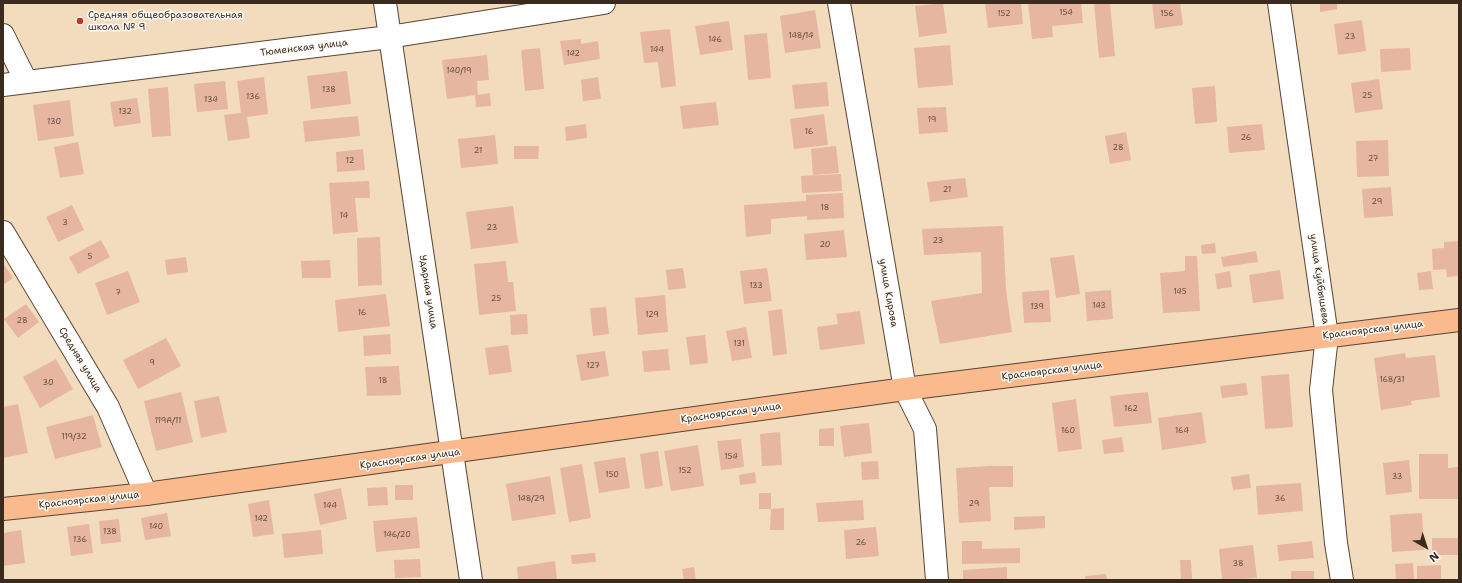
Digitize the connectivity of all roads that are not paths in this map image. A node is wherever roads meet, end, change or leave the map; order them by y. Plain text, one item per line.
1 (385, 3) edge
2 (604, 3) edge
3 (839, 3) edge
4 (1279, 3) edge
5 (3, 35) edge
6 (389, 38) junction
7 (26, 81) junction
8 (3, 85) edge
9 (3, 232) edge
10 (1459, 320) edge
11 (1327, 336) junction
12 (904, 389) junction
13 (452, 453) junction
14 (146, 494) junction
15 (3, 510) edge
16 (471, 580) edge
17 (937, 580) edge
18 (1342, 580) edge

1 - 6 street, Ударная улица
2 - 6 street, Тюменская улица
3 - 12 street, улица Кирова
4 - 11 street, улица Куйбышева
5 - 7 street
6 - 7 street, Тюменская улица
6 - 13 street, Ударная улица
7 - 8 street, Тюменская улица
9 - 14 street, Средняя улица
10 - 11 main road, Красноярская улица
11 - 12 main road, Красноярская улица
11 - 18 street, улица Куйбышева
12 - 13 main road, Красноярская улица
12 - 17 street, улица Кирова
13 - 14 main road, Красноярская улица
13 - 16 street, Ударная улица
14 - 15 main road, Красноярская улица

